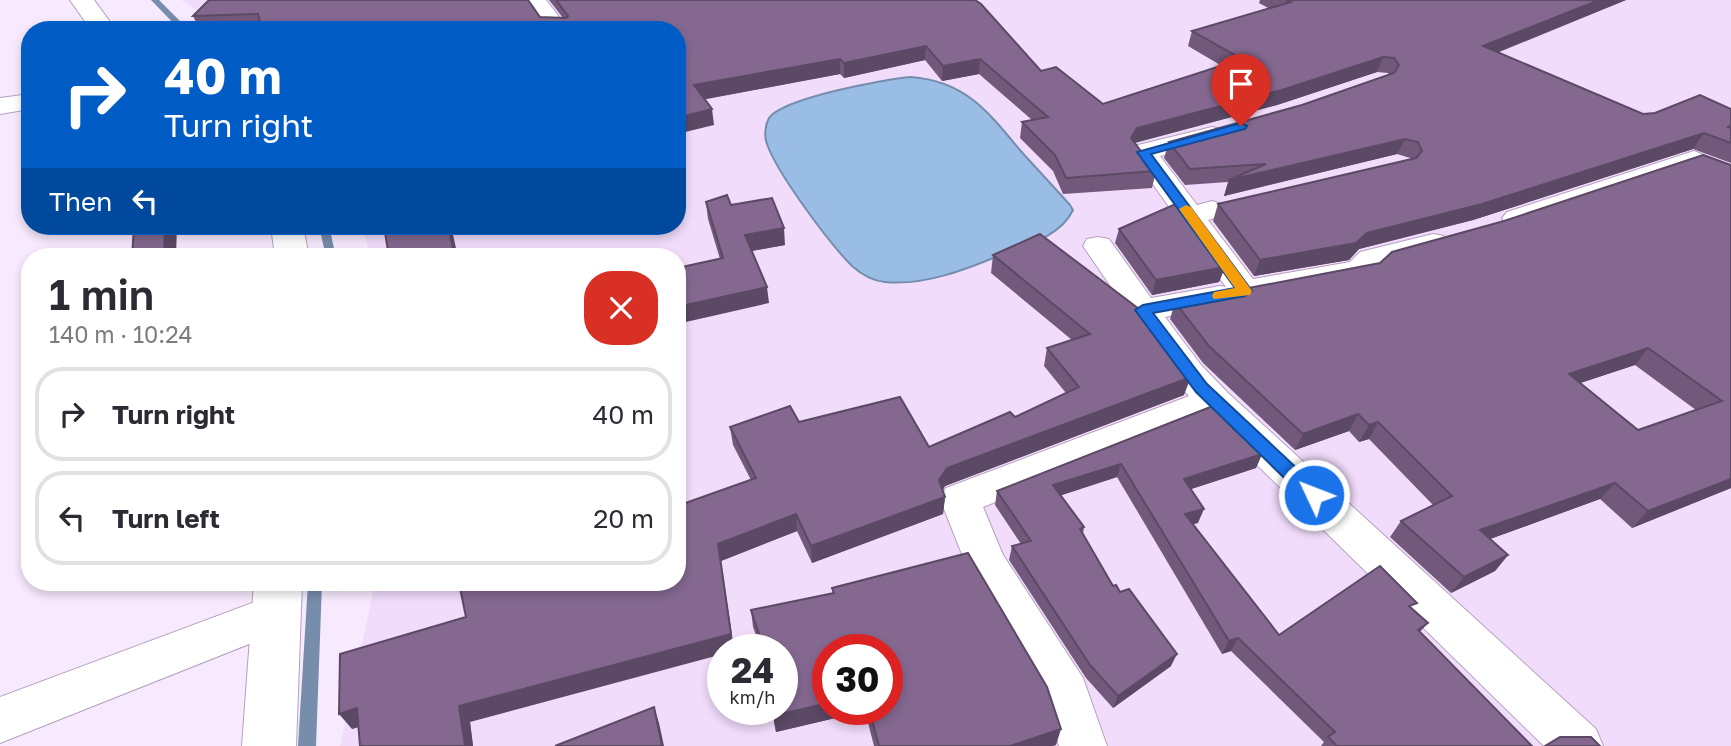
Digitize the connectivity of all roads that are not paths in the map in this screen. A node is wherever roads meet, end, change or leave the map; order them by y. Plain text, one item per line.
1 (82, 0) edge
2 (534, 0) edge
3 (97, 21) edge
4 (551, 21) edge
5 (21, 102) edge
6 (0, 106) edge
7 (1235, 128) edge
8 (1731, 176) edge
9 (1239, 203) edge
10 (1190, 215) junction
11 (1496, 225) edge
12 (1459, 236) edge
13 (1098, 246) dead end
14 (1245, 291) junction
15 (1143, 310) junction
16 (1214, 401) junction
17 (277, 598) edge
18 (0, 720) edge
19 (269, 746) edge
20 (1083, 746) edge
21 (1579, 746) edge

1 - 3 street
2 - 4 street
5 - 6 street
7 - 10 street
8 - 11 street
9 - 10 street
10 - 14 street
12 - 14 street
13 - 15 street
14 - 15 street
15 - 16 street
16 - 20 street
16 - 21 street
17 - 18 street
17 - 19 street

